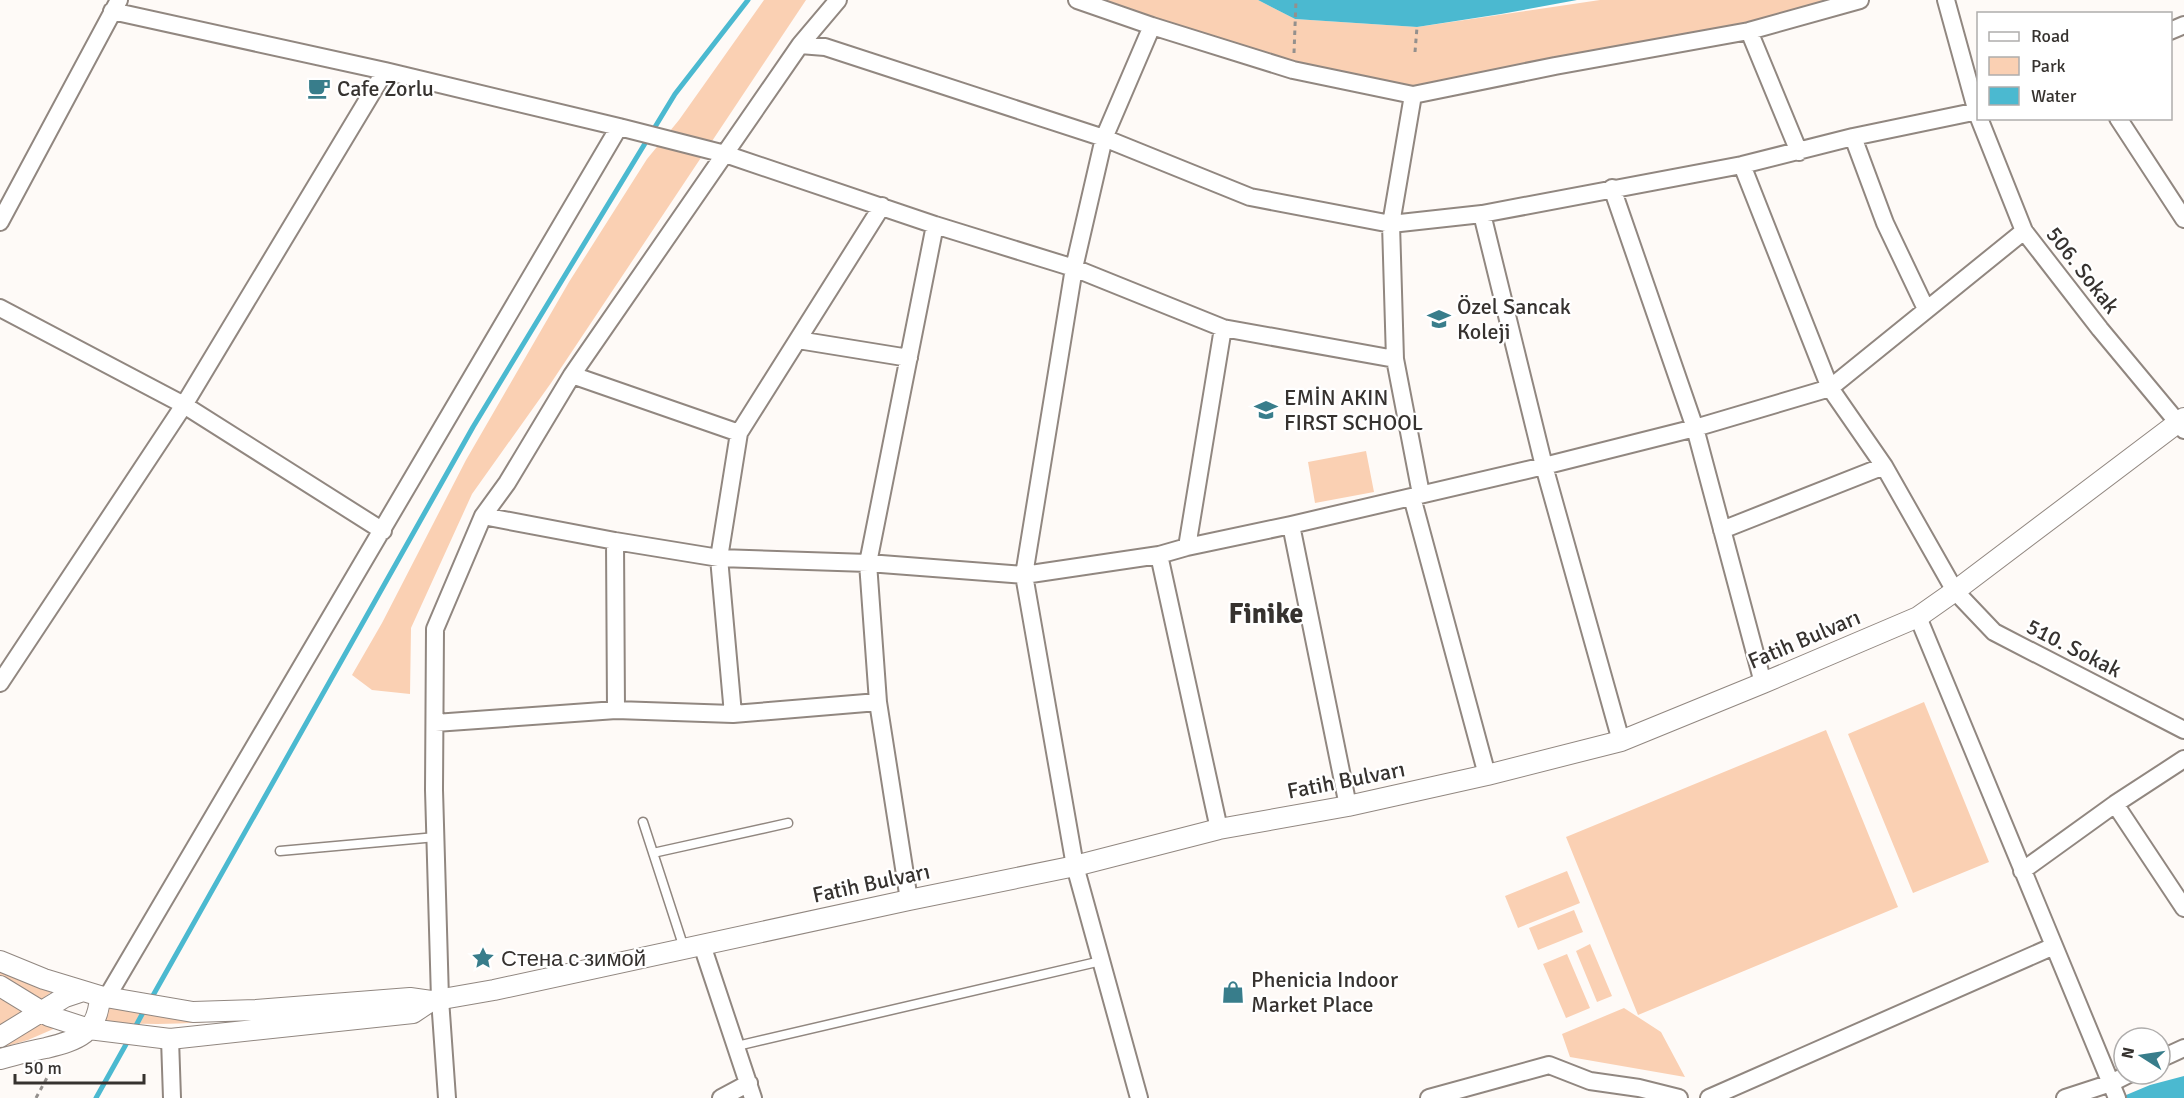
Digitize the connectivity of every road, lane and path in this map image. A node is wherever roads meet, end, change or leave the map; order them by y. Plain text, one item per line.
1 (829, 0) edge
2 (838, 0) edge
3 (1077, 0) edge
4 (1296, 0) edge
5 (1860, 0) edge
6 (1946, 0) edge
7 (115, 6) edge
8 (1152, 26) junction
9 (1417, 27) dead end
10 (1749, 31) junction
11 (800, 45) junction
12 (1415, 52) dead end
13 (1293, 70) junction
14 (384, 71) junction
15 (1413, 95) junction
16 (1977, 110) edge
17 (1977, 114) edge
18 (1980, 120) edge
19 (2119, 120) edge
20 (619, 127) junction
21 (1853, 137) junction
22 (1104, 138) junction
23 (1799, 152) junction
24 (725, 153) junction
25 (1742, 165) junction
26 (1612, 188) junction
27 (882, 206) junction
28 (1482, 214) junction
29 (2184, 219) edge
30 (0, 222) edge
31 (1391, 224) junction
32 (935, 225) junction
33 (2024, 231) junction
34 (1074, 268) junction
35 (0, 308) edge
36 (1926, 309) junction
37 (1223, 328) junction
38 (798, 340) junction
39 (909, 358) junction
40 (1395, 359) junction
41 (572, 375) junction
42 (1830, 388) junction
43 (184, 405) junction
44 (2182, 424) edge
45 (1695, 428) junction
46 (739, 434) junction
47 (1544, 466) junction
48 (1884, 466) junction
49 (1417, 495) junction
50 (483, 516) junction
51 (1291, 525) junction
52 (1722, 530) junction
53 (382, 531) junction
54 (615, 541) junction
55 (1187, 547) junction
56 (1159, 555) junction
57 (719, 558) junction
58 (868, 563) junction
59 (1024, 574) junction
60 (1955, 591) junction
61 (1918, 617) junction
62 (0, 682) edge
63 (1763, 683) junction
64 (878, 702) junction
65 (616, 710) junction
66 (733, 714) junction
67 (435, 723) junction
68 (2184, 730) edge
69 (1621, 741) junction
70 (2184, 759) edge
71 (1487, 775) junction
72 (2115, 804) junction
73 (1348, 806) junction
74 (643, 822) dead end
75 (788, 823) dead end
76 (1219, 829) junction
77 (436, 837) junction
78 (280, 851) dead end
79 (653, 853) junction
80 (1075, 866) junction
81 (2022, 871) junction
82 (909, 900) junction
83 (2184, 908) edge
84 (693, 946) junction
85 (2054, 946) junction
86 (0, 961) edge
87 (1101, 961) junction
88 (0, 987) edge
89 (101, 996) junction
90 (436, 1000) junction
91 (42, 1012) junction
92 (97, 1030) junction
93 (0, 1037) edge
94 (163, 1038) junction
95 (57, 1045) junction
96 (737, 1046) junction
97 (0, 1059) edge
98 (751, 1090) edge
99 (2114, 1090) edge
100 (36, 1098) edge
101 (172, 1098) edge
102 (447, 1098) edge
103 (721, 1098) edge
104 (1139, 1098) edge
105 (1429, 1098) edge
106 (1679, 1098) edge
107 (1709, 1098) edge
108 (2065, 1098) edge

1 - 11 street
2 - 11 street
3 - 8 street
4 - 13 path
5 - 10 street
6 - 16 street, 506. Sokak
7 - 14 street
7 - 30 street
8 - 13 street
8 - 22 street
9 - 12 path
10 - 15 street
10 - 23 street
11 - 22 street
11 - 24 street
13 - 15 street
14 - 20 street
14 - 43 street
15 - 31 street
17 - 21 street
18 - 33 street, 506. Sokak
19 - 29 street
20 - 24 street
20 - 53 street
21 - 23 street
21 - 36 street
22 - 31 street
22 - 34 street
23 - 25 street
24 - 27 street
24 - 41 street
25 - 26 street
25 - 42 street, 510. Sokak
26 - 28 street
26 - 45 street
27 - 32 street
27 - 38 street
28 - 31 street
28 - 47 street
31 - 40 street
32 - 34 street
32 - 39 street
33 - 36 street
33 - 44 street, 506. Sokak
34 - 37 street
34 - 59 street
35 - 43 street
36 - 42 street
37 - 40 street
37 - 55 street
38 - 39 street
38 - 46 street
39 - 58 street
40 - 49 street
41 - 46 street
41 - 50 street
42 - 45 street
42 - 48 street, 510. Sokak
43 - 53 street
43 - 62 street
44 - 60 street, Fatih Bulvarı
45 - 47 street
45 - 52 street
46 - 57 street
47 - 49 street
47 - 69 street
48 - 52 street
48 - 60 street, 510. Sokak
49 - 51 street
49 - 71 street
50 - 54 street
50 - 67 street
51 - 55 street
51 - 73 street
52 - 63 street
53 - 89 street
54 - 57 street
54 - 65 street
55 - 56 street
56 - 59 street
56 - 76 street
57 - 58 street
57 - 66 street
58 - 59 street
58 - 64 street
59 - 80 street
60 - 61 street, Fatih Bulvarı
60 - 68 street, 510. Sokak
61 - 63 street, Fatih Bulvarı
61 - 81 street
63 - 69 street, Fatih Bulvarı
64 - 66 street
64 - 82 street
65 - 66 street
65 - 67 street
67 - 77 street
69 - 71 street, Fatih Bulvarı
70 - 72 street
71 - 73 street, Fatih Bulvarı
72 - 81 street
72 - 83 street
73 - 76 street, Fatih Bulvarı
74 - 79 lane
75 - 79 lane
76 - 80 street, Fatih Bulvarı
77 - 78 lane
77 - 90 street
79 - 84 lane
80 - 82 street, Fatih Bulvarı
80 - 87 street
81 - 85 street
82 - 84 street, Fatih Bulvarı
84 - 90 street, Fatih Bulvarı
84 - 96 street
85 - 99 street
85 - 107 street
86 - 89 street
87 - 96 lane
87 - 104 street
88 - 91 street
89 - 90 street
89 - 91 street
89 - 92 street
90 - 94 street
90 - 102 street
91 - 92 street
91 - 93 street
92 - 94 street
92 - 95 street
94 - 101 street
95 - 97 street
95 - 100 path
96 - 98 street
98 - 103 street
99 - 108 street
105 - 106 street

